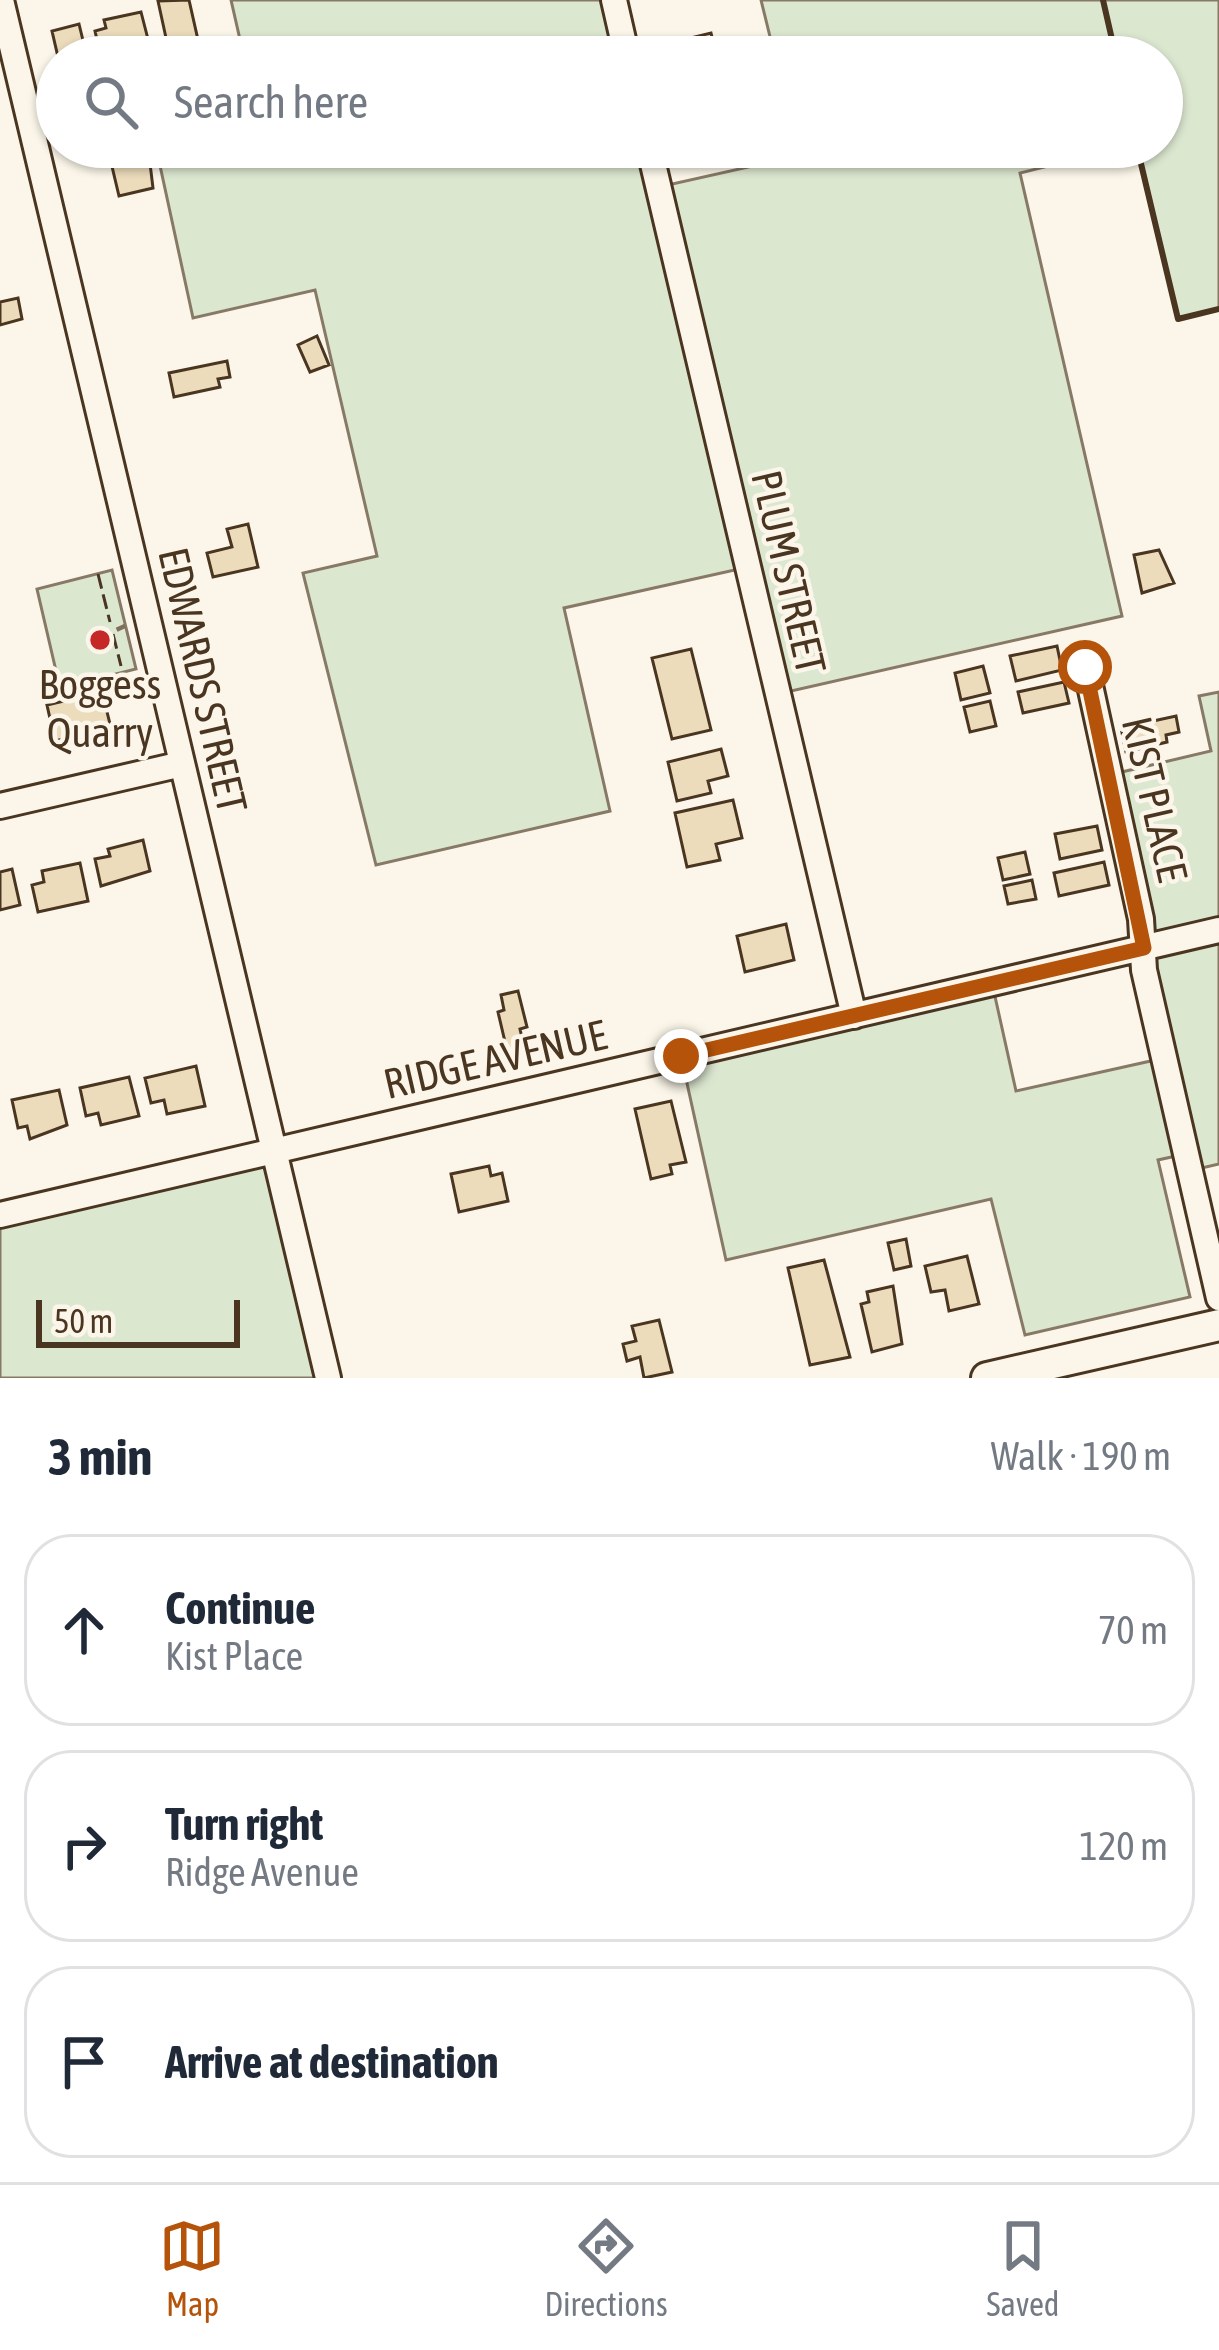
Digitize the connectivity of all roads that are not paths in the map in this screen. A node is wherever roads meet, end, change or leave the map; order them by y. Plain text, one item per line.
1 (1, 0) edge
2 (614, 0) edge
3 (622, 36) edge
4 (36, 148) edge
5 (41, 168) edge
6 (654, 168) edge
7 (1085, 667) dead end
8 (182, 764) junction
9 (0, 806) edge
10 (1219, 930) edge
11 (1144, 948) junction
12 (854, 1016) junction
13 (274, 1151) junction
14 (0, 1215) edge
15 (1219, 1298) edge
16 (1219, 1324) edge
17 (328, 1378) edge
18 (987, 1378) edge

1 - 4 street, EDWARDS STREET
2 - 3 street
5 - 8 street, EDWARDS STREET
6 - 12 street, PLUM STREET
7 - 11 street, KIST PLACE
8 - 9 street
8 - 13 street, EDWARDS STREET
10 - 11 street, RIDGE AVENUE
11 - 12 street, RIDGE AVENUE
11 - 15 street, KIST PLACE
12 - 13 street, RIDGE AVENUE
13 - 14 street, RIDGE AVENUE
13 - 17 street, EDWARDS STREET
16 - 18 street

